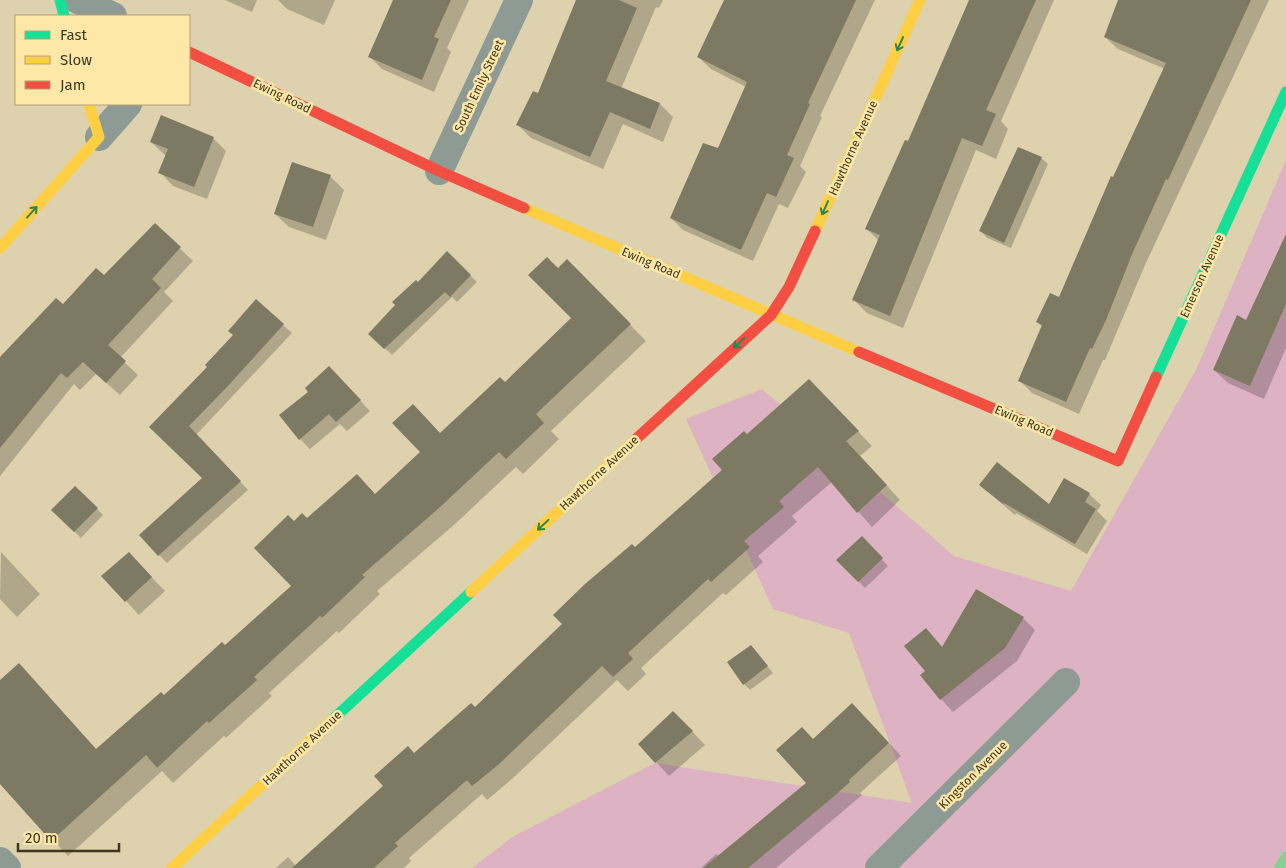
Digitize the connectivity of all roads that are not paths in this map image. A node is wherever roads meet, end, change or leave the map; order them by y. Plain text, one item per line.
1 (60, 0) edge
2 (78, 0) edge
3 (519, 0) edge
4 (920, 0) edge
5 (64, 15) edge
6 (111, 15) edge
7 (190, 52) edge
8 (1286, 92) edge
9 (89, 105) edge
10 (127, 105) edge
11 (99, 137) junction
12 (438, 171) junction
13 (0, 248) edge
14 (771, 315) junction
15 (1118, 461) joint
16 (1066, 682) dead end
17 (0, 860) edge
18 (7, 868) edge
19 (172, 868) edge
20 (879, 868) edge

1 - 5 street
2 - 6 street
3 - 12 street, South Emily Street
4 -> 14 street, Hawthorne Avenue
7 - 12 street, Ewing Road
8 - 15 street, Emerson Avenue
9 - 11 street
10 - 11 street
13 -> 11 street
12 - 14 street, Ewing Road
14 - 15 street, Ewing Road
14 -> 19 street, Hawthorne Avenue
16 - 20 street, Kingston Avenue
17 - 18 street

